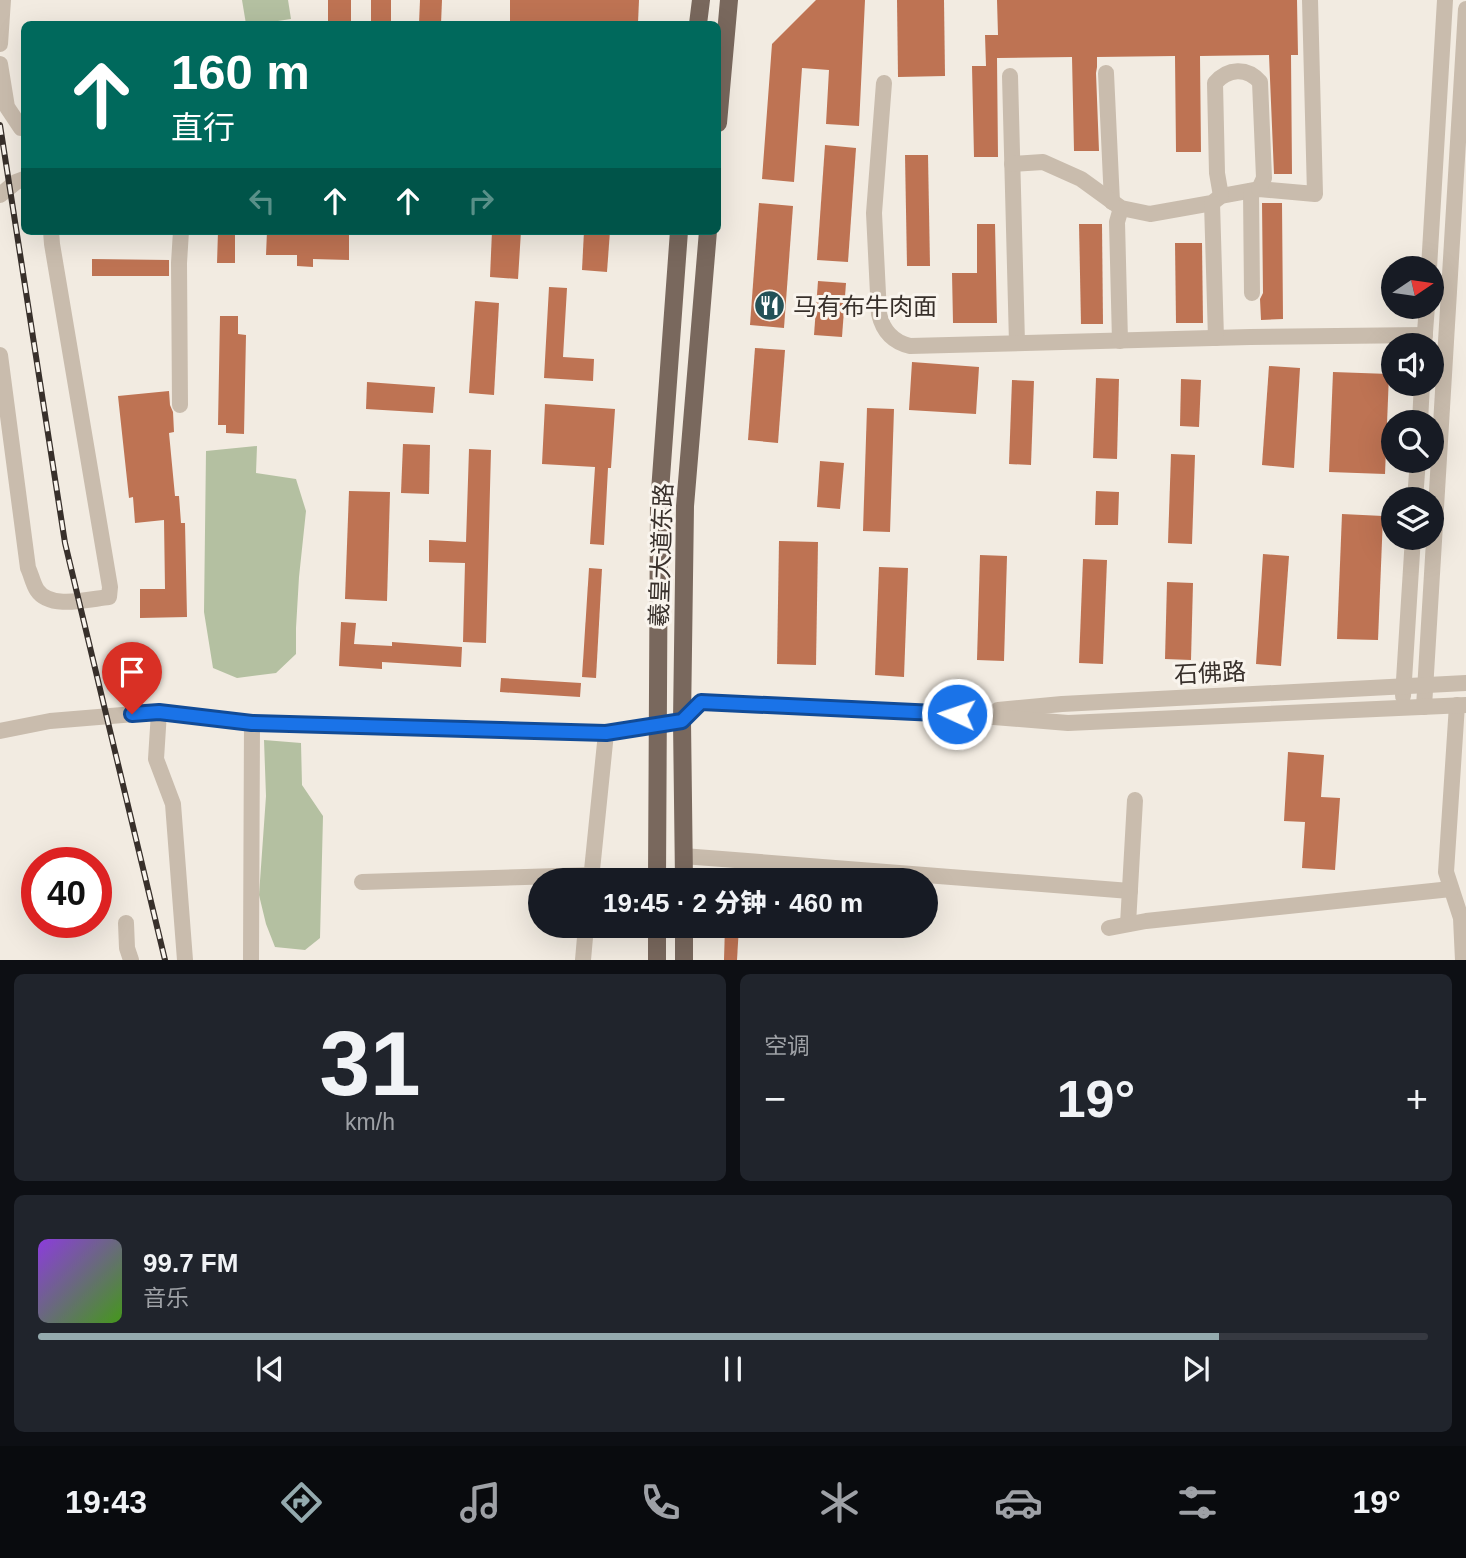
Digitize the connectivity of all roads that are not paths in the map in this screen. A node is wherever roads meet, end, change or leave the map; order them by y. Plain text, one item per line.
1 (3, 0) edge
2 (701, 0) edge
3 (729, 0) edge
4 (1310, 0) edge
5 (1445, 0) edge
6 (1466, 9) edge
7 (698, 21) edge
8 (0, 44) edge
9 (0, 64) edge
10 (1106, 73) dead end
11 (1010, 76) dead end
12 (884, 83) dead end
13 (721, 89) edge
14 (21, 128) edge
15 (1012, 164) junction
16 (21, 180) edge
17 (1255, 190) junction
18 (0, 195) edge
19 (1216, 200) junction
20 (1117, 205) junction
21 (52, 235) edge
22 (181, 235) edge
23 (680, 235) edge
24 (708, 235) edge
25 (1430, 256) edge
26 (1252, 293) dead end
27 (1216, 338) junction
28 (1381, 340) edge
29 (1120, 341) junction
30 (1017, 343) junction
31 (0, 355) edge
32 (180, 405) dead end
33 (1412, 550) edge
34 (1466, 683) edge
35 (1425, 685) junction
36 (1404, 686) junction
37 (1461, 705) edge
38 (1424, 707) junction
39 (1403, 708) junction
40 (159, 712) junction
41 (957, 714) junction
42 (682, 721) junction
43 (252, 723) junction
44 (657, 725) junction
45 (0, 731) edge
46 (606, 733) junction
47 (1135, 800) dead end
48 (683, 856) junction
49 (593, 868) edge
50 (657, 868) edge
51 (684, 868) edge
52 (528, 879) edge
53 (362, 882) dead end
54 (1451, 889) junction
55 (1130, 891) junction
56 (126, 923) dead end
57 (1128, 924) junction
58 (1110, 928) dead end
59 (585, 938) edge
60 (657, 938) edge
61 (684, 938) edge
62 (131, 960) edge
63 (185, 960) edge
64 (251, 960) edge
65 (583, 960) edge
66 (657, 960) edge
67 (684, 960) edge
68 (1463, 960) edge

1 - 8 street
2 - 7 main road
3 - 13 main road
4 - 17 street
5 - 25 street
6 - 35 street
9 - 14 street
10 - 20 street
11 - 15 street
12 - 30 street
15 - 20 street
15 - 30 street
16 - 18 street
17 - 19 street
17 - 19 street
17 - 26 street
19 - 20 street
19 - 27 street
20 - 29 street
21 - 31 street
22 - 32 street
23 - 44 main road, 羲皇大道东路
24 - 42 main road, 羲皇大道东路
27 - 28 street
27 - 29 street
29 - 30 street
33 - 36 street
34 - 35 street, 石佛路
35 - 36 street, 石佛路
35 - 38 street
36 - 39 street
36 - 41 street, 石佛路
37 - 38 street, 石佛路
37 - 54 street
38 - 39 street, 石佛路
39 - 41 street, 石佛路
40 - 43 street
40 - 45 street
40 - 63 street
41 - 42 street, 石佛路
42 - 44 street
42 - 48 main road, 羲皇大道东路
43 - 46 street
43 - 64 street
44 - 46 street
44 - 50 main road, 羲皇大道东路
46 - 49 street
47 - 55 street
48 - 51 main road, 羲皇大道东路
48 - 55 street
52 - 53 street
54 - 57 street
54 - 68 street
55 - 57 street
56 - 62 street
57 - 58 street
59 - 65 street
60 - 66 main road
61 - 67 main road

